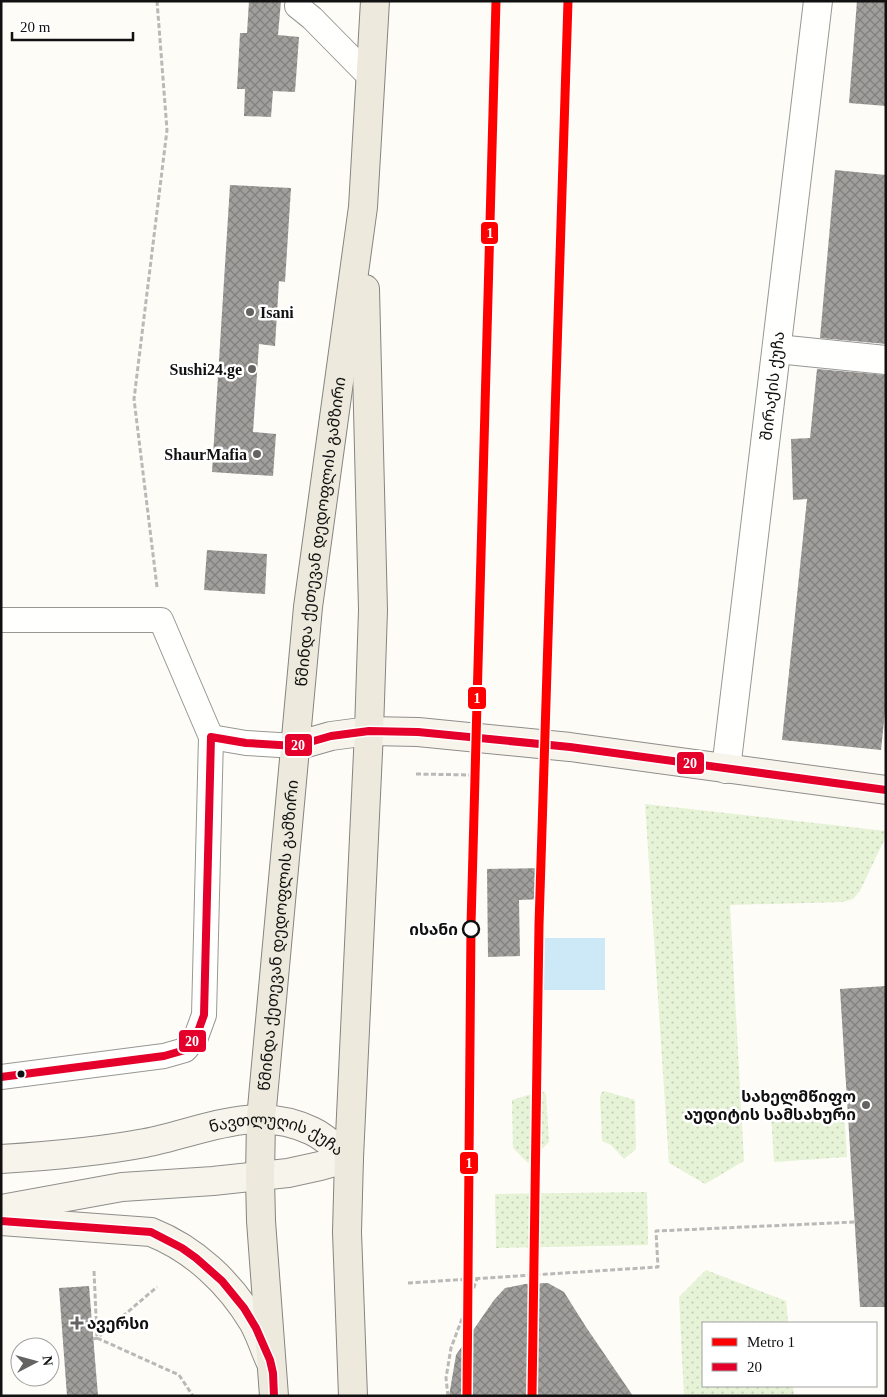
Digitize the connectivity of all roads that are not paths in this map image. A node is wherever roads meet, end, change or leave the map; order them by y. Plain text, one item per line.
1 (376, 1) edge
2 (818, 1) edge
3 (297, 6) dead end
4 (371, 78) junction
5 (363, 207) junction
6 (777, 349) junction
7 (886, 360) edge
8 (1, 620) edge
9 (369, 730) junction
10 (211, 736) junction
11 (296, 746) junction
12 (726, 769) junction
13 (886, 790) edge
14 (1, 1077) edge
15 (261, 1119) junction
16 (1, 1158) edge
17 (349, 1158) junction
18 (260, 1177) junction
19 (1, 1209) edge
20 (1, 1221) edge
21 (272, 1365) junction
22 (274, 1396) edge
23 (354, 1396) edge

1 - 4 main road, წმინდა ქეთევან დედოფლის გამზირი
2 - 6 street, შირაქის ქუჩა
3 - 4 lane
4 - 5 main road, წმინდა ქეთევან დედოფლის გამზირი
5 - 9 main road, წმინდა ქეთევან დედოფლის გამზირი
5 - 11 main road, წმინდა ქეთევან დედოფლის გამზირი
6 - 7 street
6 - 12 street, შირაქის ქუჩა
8 - 10 lane
9 - 11 main road
9 - 12 main road
9 - 17 main road, წმინდა ქეთევან დედოფლის გამზირი
10 - 11 lane
10 - 14 lane
11 - 15 main road, წმინდა ქეთევან დედოფლის გამზირი
12 - 13 main road
15 - 16 main road, ნავთლუღის ქუჩა
15 - 17 main road, ნავთლუღის ქუჩა
15 - 18 main road, წმინდა ქეთევან დედოფლის გამზირი
17 - 18 main road, ნავთლუღის ქუჩა
17 - 23 main road, წმინდა ქეთევან დედოფლის გამზირი
18 - 19 main road, ნავთლუღის ქუჩა
18 - 21 main road, წმინდა ქეთევან დედოფლის გამზირი
20 - 21 main road
21 - 22 main road, წმინდა ქეთევან დედოფლის გამზირი

